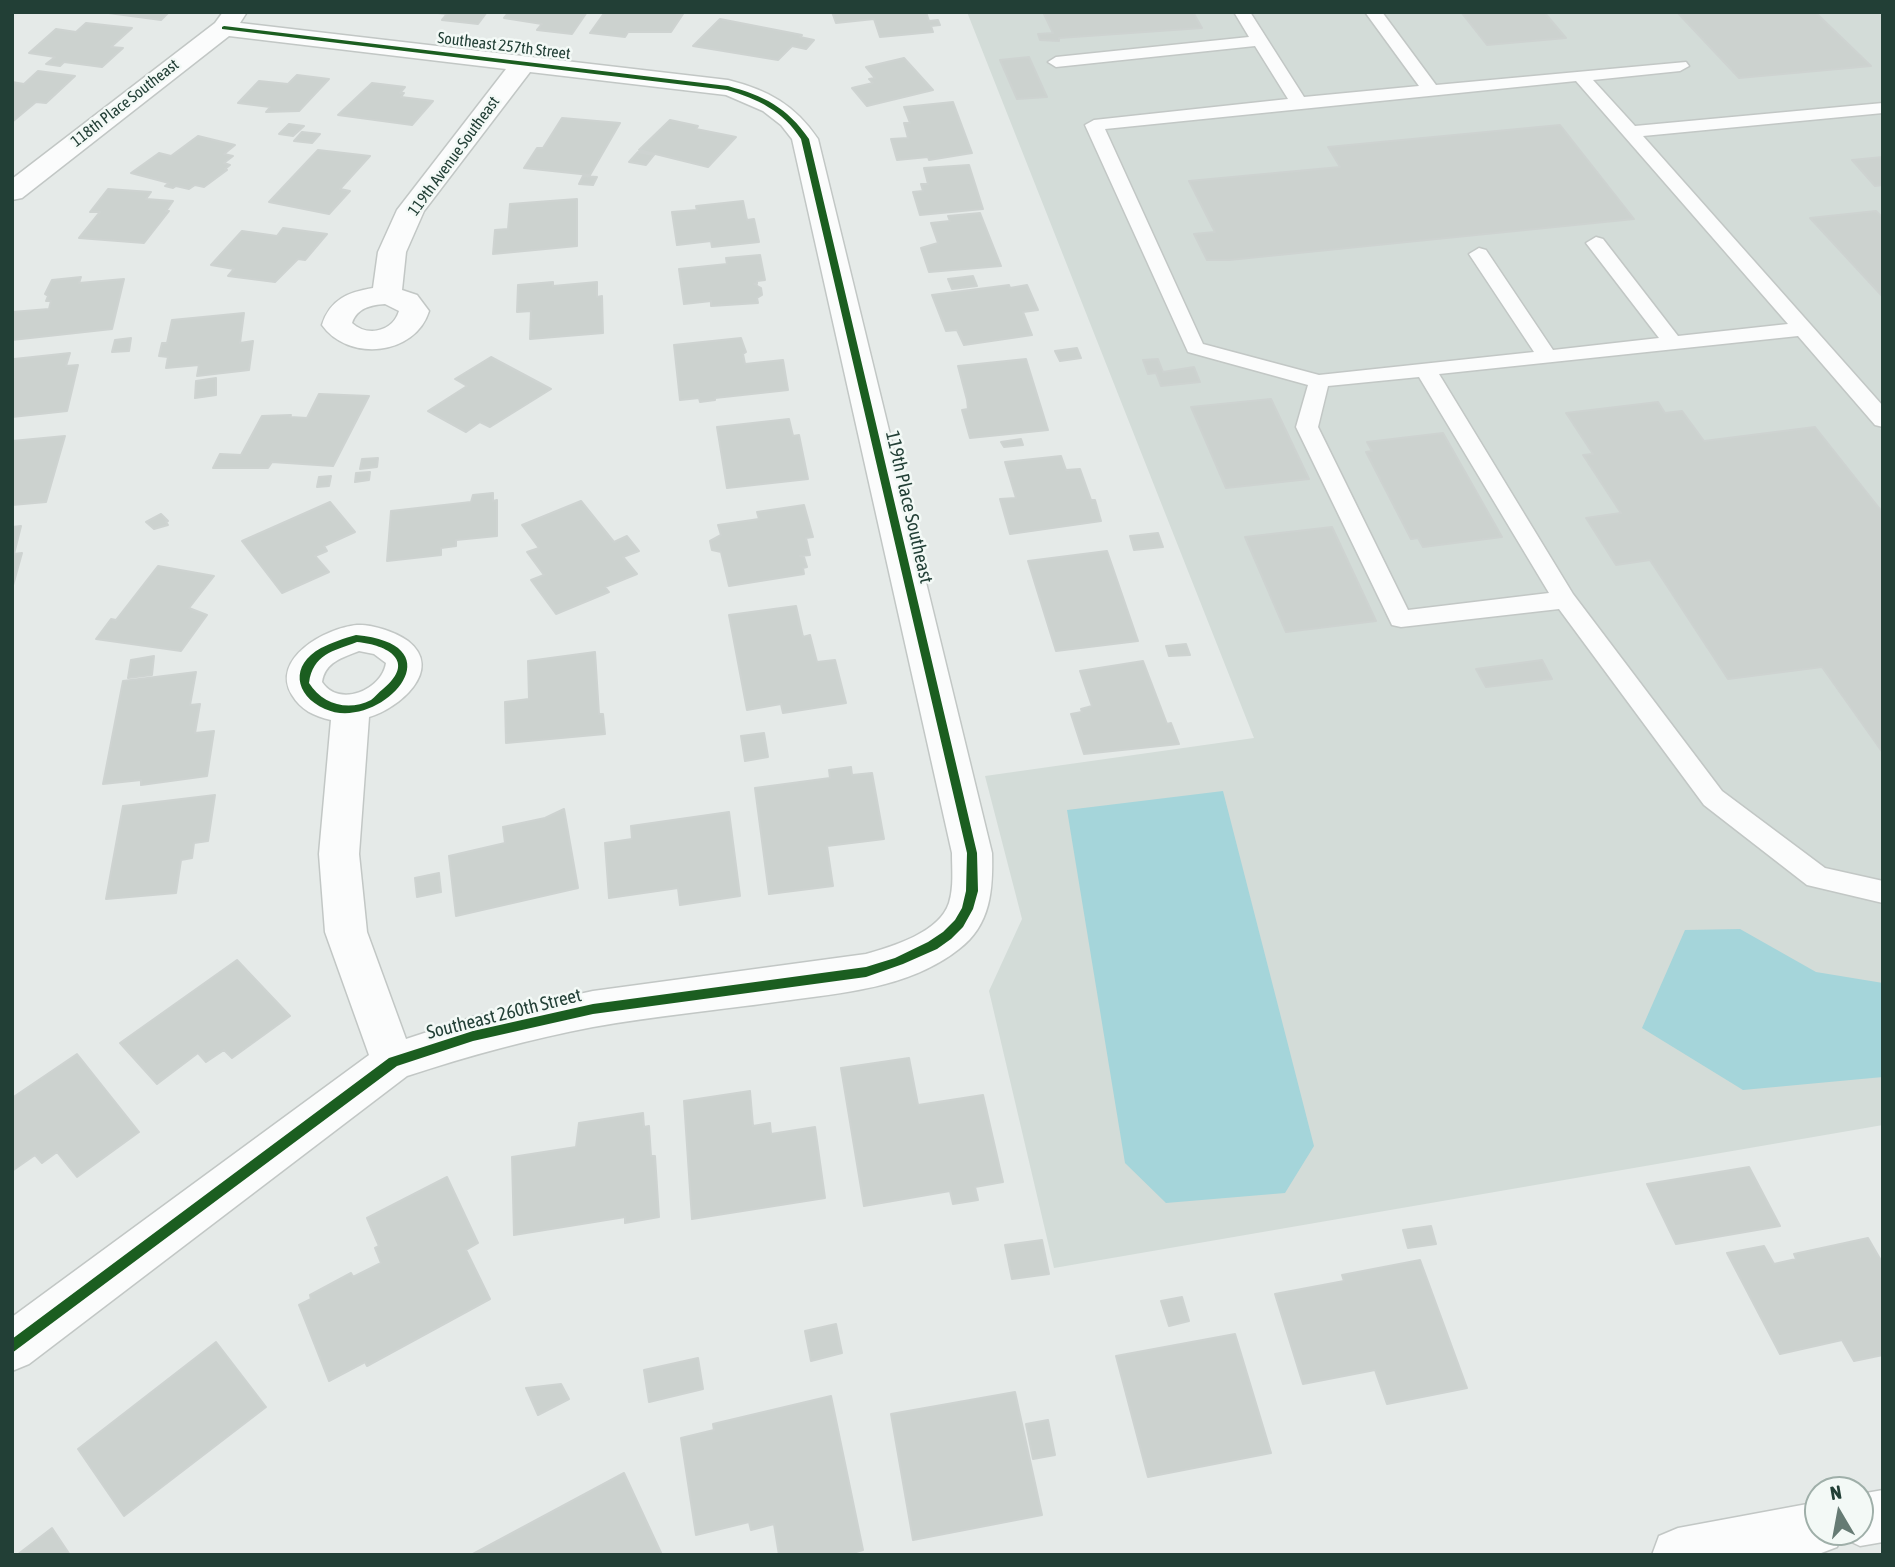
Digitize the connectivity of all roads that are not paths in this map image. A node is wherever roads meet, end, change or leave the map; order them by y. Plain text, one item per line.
1 (1242, 12) edge
2 (1373, 12) edge
3 (230, 20) edge
4 (1259, 41) junction
5 (1056, 62) dead end
6 (523, 64) junction
7 (1680, 66) dead end
8 (1581, 76) junction
9 (1430, 90) junction
10 (1299, 103) junction
11 (778, 108) joint
12 (1883, 108) edge
13 (1630, 132) junction
14 (12, 192) edge
15 (1596, 243) dead end
16 (1479, 254) dead end
17 (387, 295) dead end
18 (1803, 329) junction
19 (1673, 343) junction
20 (1547, 356) junction
21 (1426, 370) junction
22 (1319, 382) junction
23 (1883, 420) edge
24 (1565, 600) junction
25 (351, 708) dead end
26 (1883, 892) edge
27 (960, 923) joint
28 (393, 1062) junction
29 (12, 1347) edge
30 (1804, 1531) edge
31 (1678, 1555) edge

1 - 4 lane
2 - 9 lane
3 - 6 street, Southeast 257th Street
3 - 14 street, 118th Place Southeast
4 - 5 lane
4 - 10 lane
6 - 11 street, Southeast 257th Street
6 - 17 street, 119th Avenue Southeast
7 - 8 lane
8 - 9 lane
8 - 13 lane
9 - 10 lane
10 - 22 lane
11 - 27 street, 119th Place Southeast
12 - 13 lane
13 - 18 lane
15 - 19 lane
16 - 20 lane
18 - 19 lane
18 - 23 lane
19 - 20 lane
20 - 21 lane
21 - 22 lane
21 - 24 lane
22 - 24 lane
24 - 26 lane
25 - 28 street
27 - 28 street, Southeast 260th Street
28 - 29 street, Southeast 260th Street
30 - 31 street

